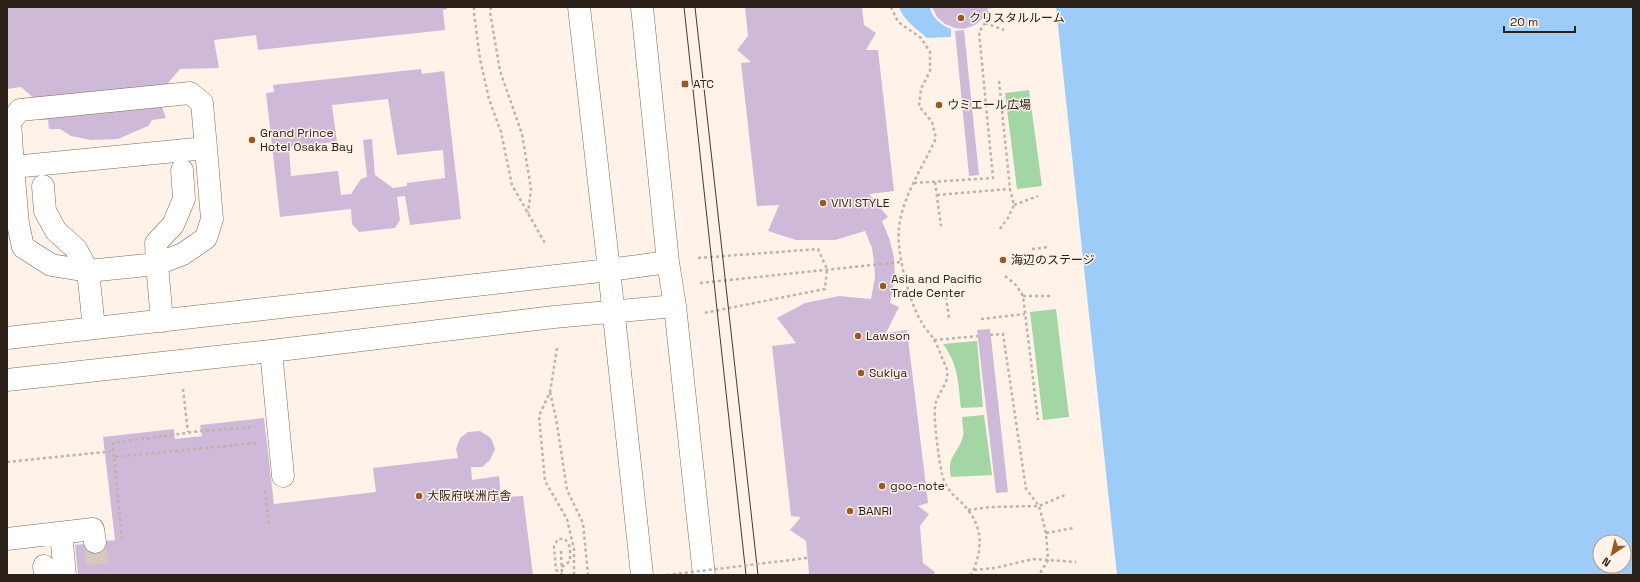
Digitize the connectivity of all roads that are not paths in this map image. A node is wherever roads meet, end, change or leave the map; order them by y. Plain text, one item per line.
1 (579, 7) edge
2 (642, 7) edge
3 (206, 148) junction
4 (13, 167) junction
5 (182, 170) dead end
6 (43, 186) dead end
7 (668, 262) junction
8 (157, 264) junction
9 (609, 270) junction
10 (88, 271) junction
11 (675, 306) junction
12 (613, 311) junction
13 (162, 320) junction
14 (94, 328) junction
15 (7, 338) edge
16 (271, 352) junction
17 (7, 380) edge
18 (283, 476) dead end
19 (60, 532) junction
20 (7, 539) edge
21 (94, 542) tunnel mouth
22 (65, 575) edge
23 (642, 575) edge
24 (704, 575) edge

1 - 9 street
2 - 7 street
3 - 4 street
3 - 4 street
3 - 8 street
4 - 10 street
5 - 8 street
6 - 10 street
7 - 9 street
7 - 11 street
8 - 10 street
8 - 13 street
9 - 12 street
9 - 13 street
10 - 14 street
11 - 12 street
11 - 24 street
12 - 16 street
12 - 23 street
13 - 14 street
14 - 15 street
16 - 17 street
16 - 18 street
19 - 20 street
19 - 21 street
19 - 22 street

